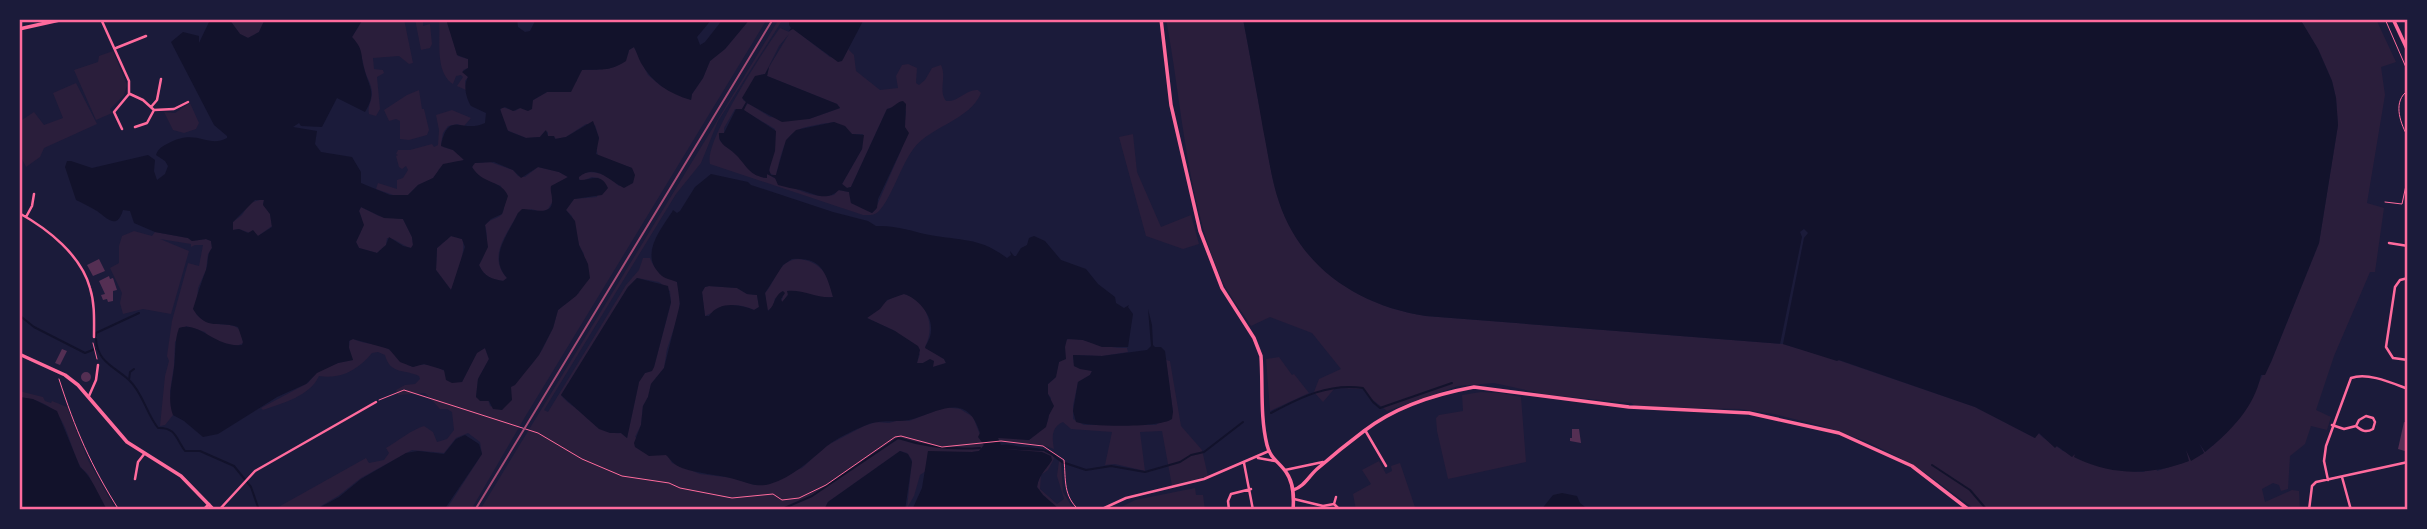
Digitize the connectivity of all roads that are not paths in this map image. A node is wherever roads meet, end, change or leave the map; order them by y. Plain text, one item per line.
1 (64, 19) edge
2 (101, 19) edge
3 (1161, 19) edge
4 (2393, 19) edge
5 (19, 29) edge
6 (145, 36) dead end
7 (140, 38) junction
8 (142, 44) dead end
9 (115, 49) junction
10 (2408, 51) edge
11 (162, 79) dead end
12 (2404, 93) dead end
13 (129, 94) junction
14 (188, 102) dead end
15 (153, 108) junction
16 (135, 127) dead end
17 (122, 129) dead end
18 (2408, 137) edge
19 (2408, 176) edge
20 (34, 194) dead end
21 (2385, 202) dead end
22 (19, 213) edge
23 (26, 217) junction
24 (2389, 243) dead end
25 (2408, 247) edge
26 (2408, 278) edge
27 (94, 337) road end
28 (19, 354) edge
29 (2408, 360) edge
30 (99, 365) road end
31 (2355, 369) dead end
32 (2355, 377) junction
33 (2408, 389) edge
34 (89, 396) junction
35 (376, 402) road end
36 (2332, 425) junction
37 (2356, 426) junction
38 (1365, 430) junction
39 (1269, 451) junction
40 (145, 453) junction
41 (1257, 457) junction
42 (1275, 461) junction
43 (1326, 462) junction
44 (2408, 462) edge
45 (1244, 463) junction
46 (1386, 466) dead end
47 (1285, 470) junction
48 (142, 476) dead end
49 (2342, 477) junction
50 (2328, 480) junction
51 (1251, 489) junction
52 (1293, 490) junction
53 (1335, 498) dead end
54 (1294, 499) junction
55 (209, 504) junction
56 (1334, 504) junction
57 (203, 510) edge
58 (216, 510) edge
59 (1100, 510) edge
60 (1229, 510) edge
61 (1253, 510) edge
62 (1293, 510) edge
63 (1340, 510) edge
64 (1969, 510) edge
65 (2309, 510) edge
66 (2351, 510) edge

1 - 5 street
2 - 9 street
3 - 39 street
4 - 10 street
6 - 7 street
7 - 8 street
7 - 9 street
9 - 13 street
11 - 15 street
12 - 18 lane
13 - 15 street
13 - 17 street
14 - 15 street
15 - 16 street
19 - 21 lane
20 - 23 street
22 - 23 street
23 - 27 street
24 - 25 street
26 - 29 street
28 - 34 street
30 - 34 street
31 - 32 street
32 - 33 street
32 - 36 street
34 - 40 street
35 - 58 street
36 - 37 street
36 - 50 street
37 - 37 street
38 - 43 street
38 - 46 street
38 - 64 street
39 - 41 street
39 - 42 street
40 - 48 street
40 - 55 street
41 - 42 street
41 - 45 street
42 - 47 street
43 - 47 street
43 - 52 street
44 - 49 street
45 - 51 street
45 - 59 street
47 - 52 street
49 - 50 street
49 - 66 street
50 - 65 street
51 - 60 street
51 - 61 street
52 - 54 street
53 - 56 street
54 - 56 street
54 - 62 street
55 - 57 street
55 - 58 street
56 - 63 street

